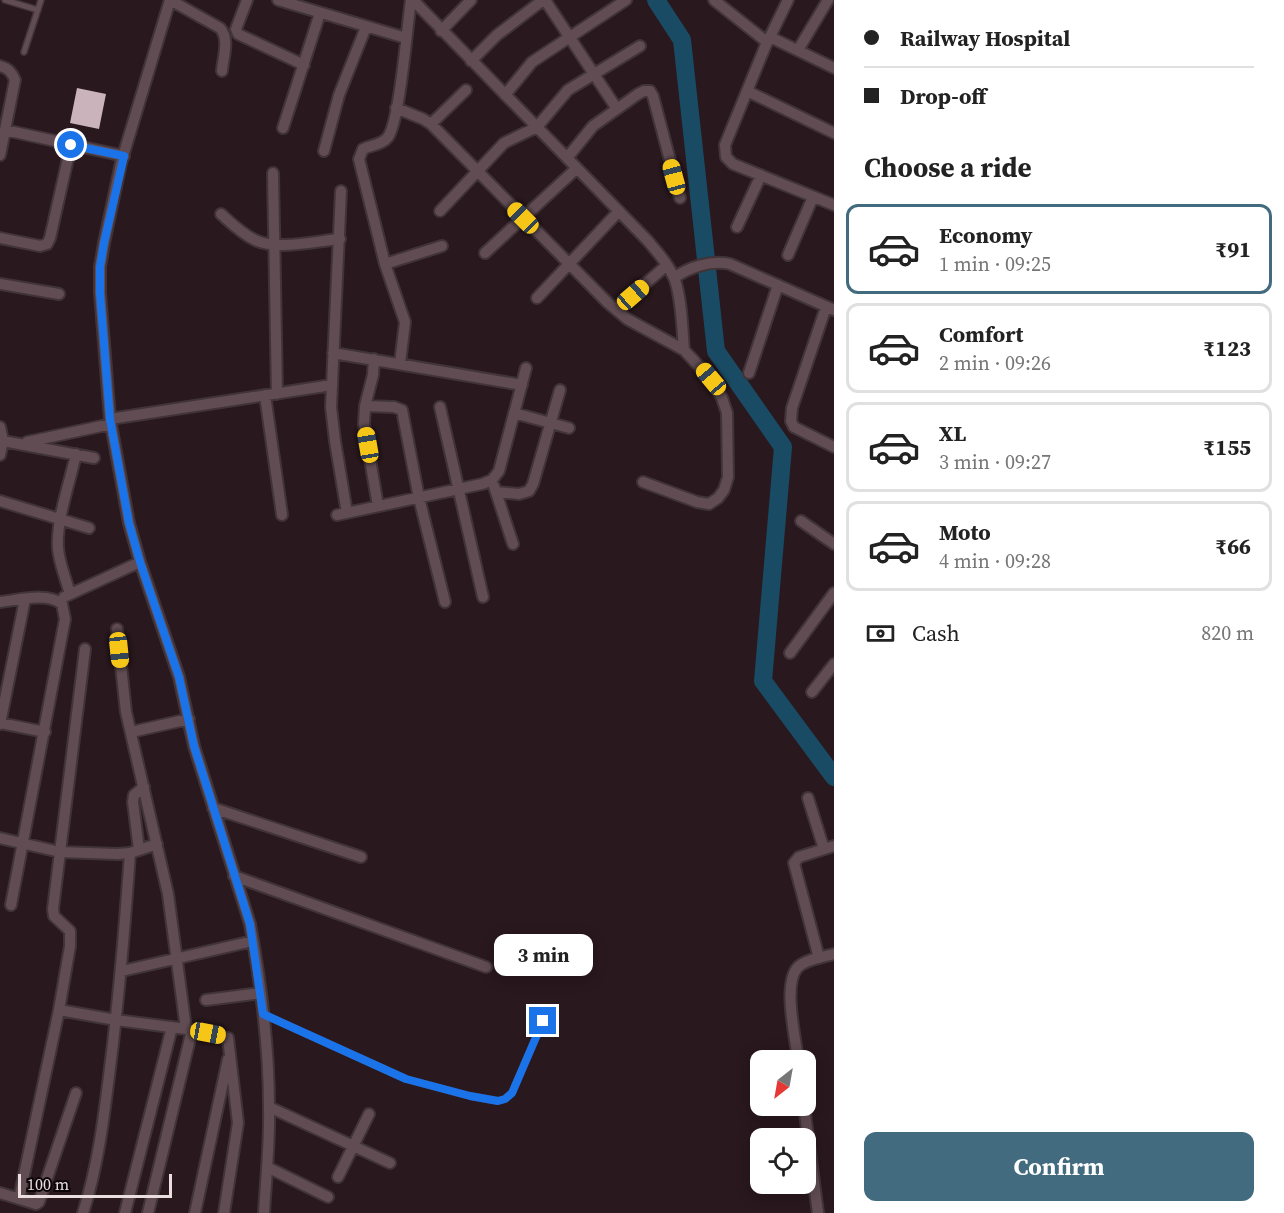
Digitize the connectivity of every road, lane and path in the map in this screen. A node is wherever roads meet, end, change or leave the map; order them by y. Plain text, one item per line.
1 (5, 0) edge
2 (41, 0) edge
3 (170, 0) edge
4 (247, 0) edge
5 (278, 0) edge
6 (412, 0) edge
7 (471, 0) edge
8 (544, 0) edge
9 (626, 0) edge
10 (714, 0) edge
11 (788, 0) edge
12 (828, 0) edge
13 (38, 10) junction
14 (320, 13) junction
15 (366, 27) junction
16 (441, 31) junction
17 (570, 37) junction
18 (406, 38) junction
19 (769, 39) junction
20 (640, 46) dead end
21 (798, 50) junction
22 (24, 52) dead end
23 (471, 61) junction
24 (304, 65) junction
25 (0, 66) edge
26 (834, 68) edge
27 (222, 70) dead end
28 (594, 73) junction
29 (466, 90) dead end
30 (747, 91) junction
31 (505, 95) junction
32 (396, 108) junction
33 (617, 109) junction
34 (430, 124) junction
35 (537, 127) junction
36 (283, 128) dead end
37 (5, 130) junction
38 (834, 133) edge
39 (71, 145) junction
40 (324, 151) dead end
41 (0, 154) edge
42 (124, 156) junction
43 (567, 158) junction
44 (577, 168) junction
45 (477, 171) junction
46 (273, 172) dead end
47 (761, 175) junction
48 (341, 191) dead end
49 (813, 197) junction
50 (680, 198) dead end
51 (834, 205) edge
52 (440, 211) dead end
53 (619, 211) junction
54 (221, 214) dead end
55 (523, 218) junction
56 (737, 227) dead end
57 (0, 238) edge
58 (340, 239) junction
59 (275, 245) junction
60 (442, 246) dead end
61 (485, 253) dead end
62 (788, 255) dead end
63 (568, 263) junction
64 (385, 264) junction
65 (667, 265) junction
66 (674, 279) junction
67 (0, 284) edge
68 (778, 285) junction
69 (60, 294) dead end
70 (537, 298) dead end
71 (830, 308) edge
72 (616, 309) junction
73 (684, 350) junction
74 (333, 353) junction
75 (374, 359) junction
76 (400, 363) junction
77 (526, 368) dead end
78 (749, 374) dead end
79 (332, 385) junction
80 (522, 385) junction
81 (560, 390) dead end
82 (277, 394) junction
83 (265, 395) junction
84 (365, 406) junction
85 (440, 407) dead end
86 (514, 413) junction
87 (111, 421) junction
88 (550, 423) junction
89 (0, 428) edge
90 (569, 428) dead end
91 (3, 441) junction
92 (21, 444) junction
93 (834, 447) edge
94 (76, 454) junction
95 (0, 455) edge
96 (94, 458) dead end
97 (492, 480) junction
98 (643, 482) dead end
99 (459, 489) junction
100 (496, 492) junction
101 (419, 498) junction
102 (0, 503) edge
103 (378, 506) junction
104 (282, 515) dead end
105 (61, 519) junction
106 (801, 520) dead end
107 (90, 528) dead end
108 (513, 544) dead end
109 (834, 544) edge
110 (140, 562) junction
111 (834, 593) edge
112 (70, 594) junction
113 (483, 597) dead end
114 (25, 599) junction
115 (57, 600) junction
116 (0, 602) edge
117 (445, 602) dead end
118 (117, 629) dead end
119 (85, 649) dead end
120 (790, 653) dead end
121 (834, 664) edge
122 (812, 692) dead end
123 (189, 719) junction
124 (0, 723) edge
125 (45, 732) junction
126 (131, 732) junction
127 (144, 787) junction
128 (808, 798) dead end
129 (213, 808) junction
130 (0, 838) edge
131 (24, 843) junction
132 (157, 844) junction
133 (829, 848) edge
134 (134, 851) junction
135 (60, 852) junction
136 (361, 857) dead end
137 (234, 876) junction
138 (11, 905) dead end
139 (254, 941) junction
140 (834, 954) edge
141 (819, 958) junction
142 (177, 959) junction
143 (486, 967) dead end
144 (122, 971) junction
145 (261, 993) junction
146 (206, 1000) dead end
147 (59, 1010) junction
148 (263, 1014) junction
149 (116, 1020) junction
150 (543, 1021) dead end
151 (172, 1027) junction
152 (189, 1029) junction
153 (230, 1050) junction
154 (797, 1050) edge
155 (76, 1093) dead end
156 (269, 1107) junction
157 (369, 1114) dead end
158 (805, 1116) edge
159 (353, 1146) junction
160 (390, 1163) dead end
161 (267, 1167) junction
162 (338, 1177) dead end
163 (0, 1193) edge
164 (328, 1197) dead end
165 (19, 1199) junction
166 (83, 1213) edge
167 (125, 1213) edge
168 (148, 1213) edge
169 (195, 1213) edge
170 (224, 1213) edge
171 (264, 1213) edge
172 (818, 1213) edge

1 - 13 lane
2 - 13 lane
3 - 27 street
3 - 42 street
4 - 24 street
5 - 14 street
6 - 16 street
6 - 18 street
7 - 16 street
8 - 17 street
8 - 23 street
9 - 17 street
10 - 19 street
11 - 19 street
12 - 21 street
13 - 22 lane
14 - 15 street
14 - 24 street
15 - 18 street
15 - 40 street
16 - 23 street
17 - 28 street
17 - 31 street
18 - 32 street
19 - 21 street
19 - 30 street
20 - 28 street
21 - 26 street
23 - 31 street
24 - 36 street
25 - 37 street
28 - 33 street
28 - 35 street
29 - 34 street
30 - 38 street
30 - 47 street
31 - 35 street
32 - 34 street
32 - 64 street
33 - 43 street
33 - 50 street
34 - 45 street
35 - 43 street
35 - 45 street
37 - 39 street
37 - 41 street
39 - 42 street
39 - 57 street
42 - 87 street
43 - 44 street
44 - 53 street
44 - 55 street
45 - 52 street
45 - 55 street
46 - 59 street
47 - 49 street
47 - 56 street
48 - 58 street
49 - 51 street
49 - 62 street
53 - 63 street
53 - 65 street
54 - 59 street
55 - 61 street
55 - 63 street
58 - 59 street
58 - 74 street
59 - 82 street
60 - 64 street
63 - 70 street
63 - 72 street
64 - 76 street
65 - 66 street
65 - 72 street
66 - 68 street
66 - 73 street
67 - 69 street
68 - 71 street
68 - 78 street
71 - 93 street
72 - 73 street
73 - 98 street
74 - 75 street
74 - 79 street
75 - 76 street
75 - 84 street
76 - 80 street
77 - 80 street
79 - 82 street
79 - 103 street
80 - 86 street
81 - 88 street
82 - 83 street
83 - 87 street
83 - 104 street
84 - 101 street
84 - 103 street
85 - 99 street
86 - 88 street
86 - 97 street
87 - 92 street
87 - 110 street
88 - 90 street
88 - 100 street
89 - 91 street
91 - 92 street
91 - 95 street
92 - 94 street
94 - 96 street
94 - 105 street
97 - 99 street
97 - 100 street
99 - 101 street
99 - 113 street
100 - 108 street
101 - 103 street
101 - 117 street
102 - 105 street
105 - 107 street
105 - 112 street
106 - 109 street
110 - 112 street
110 - 123 street
111 - 120 street
112 - 115 street
114 - 115 street
114 - 116 street
114 - 124 street
115 - 125 street
118 - 126 street
119 - 135 street
121 - 122 street
123 - 126 street
123 - 129 street
124 - 125 street
125 - 131 street
126 - 127 street
127 - 132 street
127 - 134 street
128 - 133 street
129 - 136 street
129 - 137 street
130 - 131 street
131 - 135 street
131 - 138 street
132 - 134 street
132 - 142 street
133 - 141 street
134 - 135 street
134 - 144 street
135 - 147 street
137 - 139 street
137 - 143 street
139 - 142 street
139 - 145 street
140 - 141 street
141 - 154 street
142 - 144 street
142 - 152 street
144 - 149 street
145 - 146 street
145 - 148 street
147 - 149 street
147 - 165 street
148 - 150 lane
148 - 156 street
149 - 151 street
149 - 166 street
151 - 152 street
151 - 167 street
152 - 153 street
152 - 168 street
153 - 169 street
153 - 170 street
155 - 165 street
156 - 159 street
156 - 161 street
157 - 159 street
158 - 172 street
159 - 160 street
159 - 162 street
161 - 164 street
161 - 171 street
163 - 165 street

